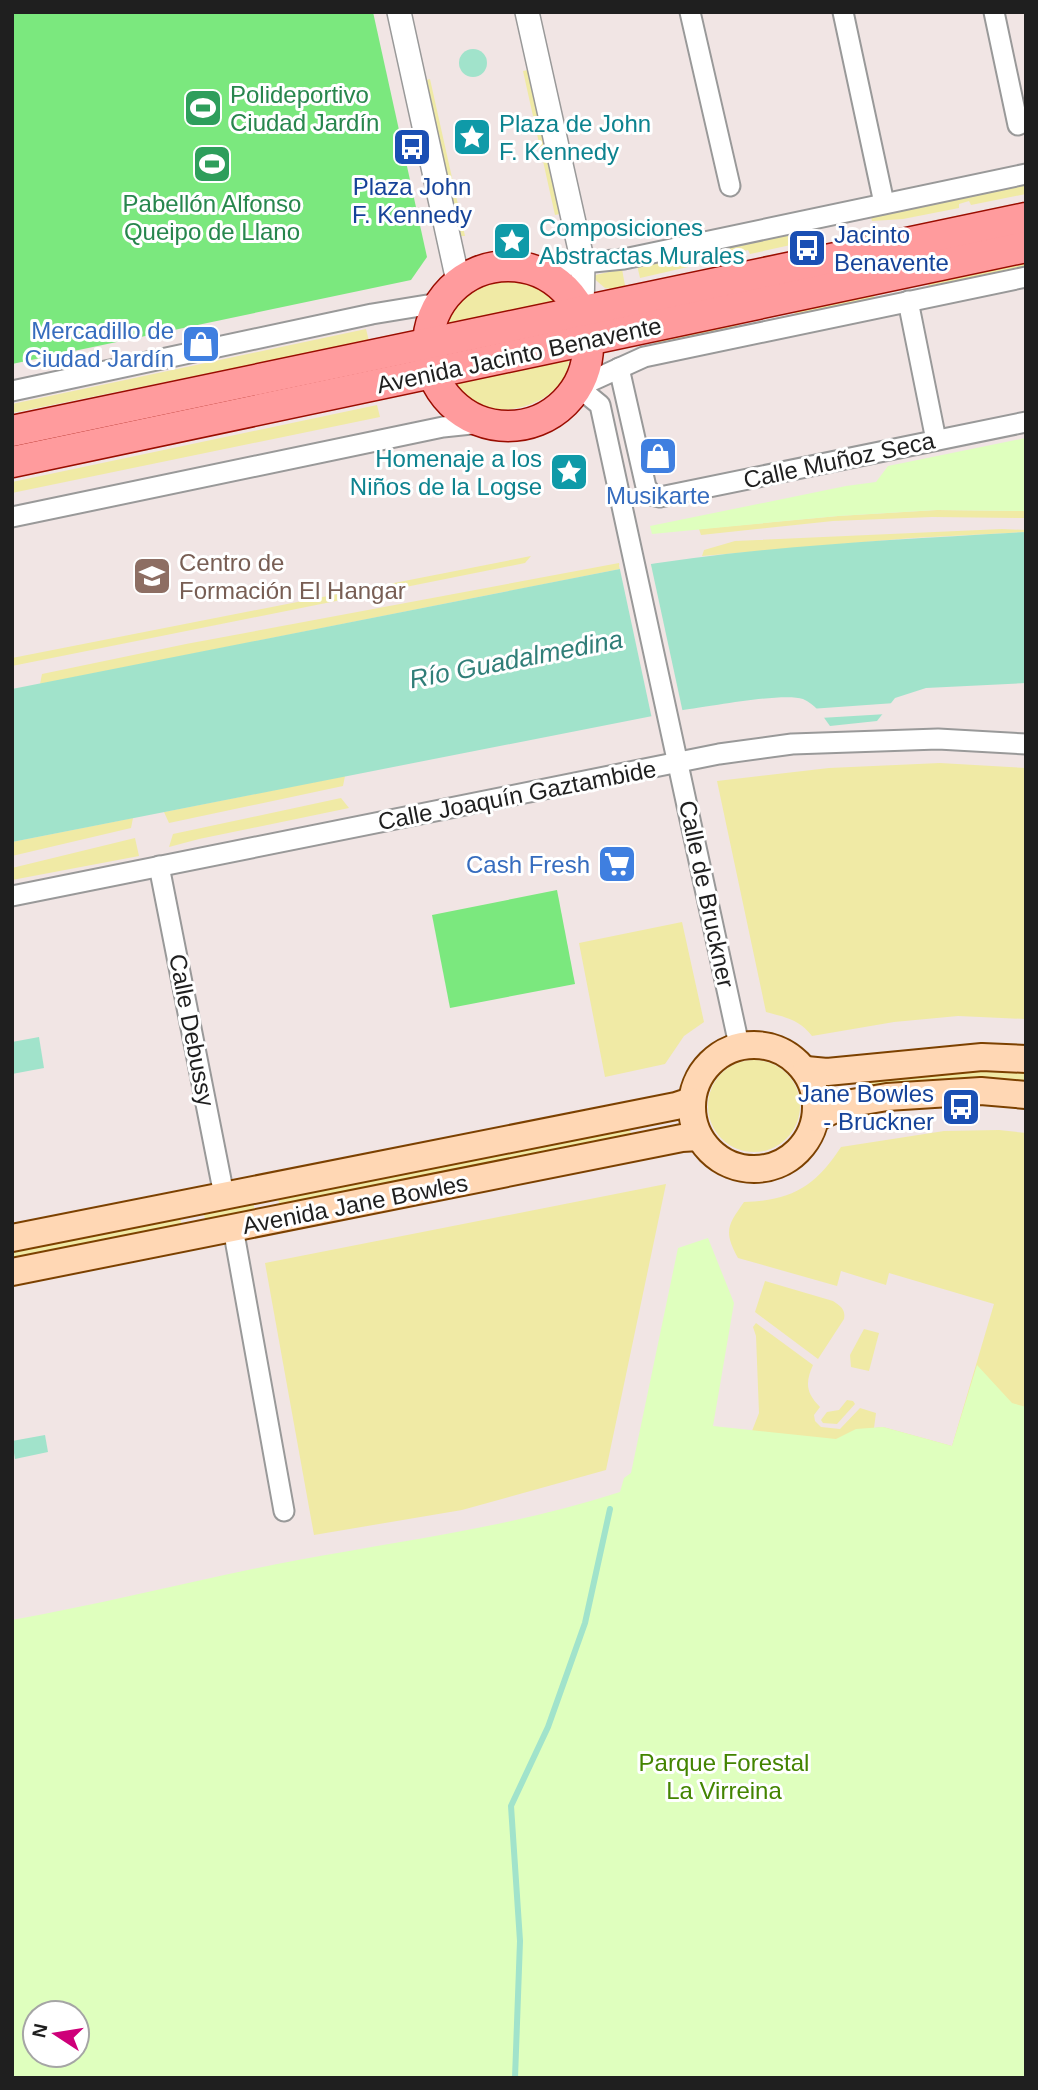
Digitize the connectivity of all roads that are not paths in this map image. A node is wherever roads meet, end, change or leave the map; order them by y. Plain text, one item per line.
1 (399, 12) edge
2 (527, 12) edge
3 (690, 12) edge
4 (842, 12) edge
5 (994, 12) edge
6 (1018, 125) dead end
7 (1026, 174) edge
8 (730, 186) dead end
9 (884, 203) junction
10 (1026, 218) edge
11 (1026, 247) edge
12 (583, 263) junction
13 (541, 271) junction
14 (1026, 277) edge
15 (449, 292) junction
16 (908, 301) junction
17 (582, 311) junction
18 (590, 340) junction
19 (429, 359) junction
20 (619, 368) junction
21 (578, 387) junction
22 (12, 391) edge
23 (1026, 422) edge
24 (481, 423) junction
25 (12, 431) edge
26 (936, 440) junction
27 (12, 462) edge
28 (12, 517) edge
29 (1026, 744) edge
30 (679, 763) junction
31 (159, 866) junction
32 (12, 895) edge
33 (739, 1045) junction
34 (1026, 1059) edge
35 (806, 1070) junction
36 (1026, 1095) edge
37 (691, 1101) junction
38 (816, 1118) junction
39 (699, 1137) junction
40 (224, 1195) junction
41 (233, 1228) junction
42 (12, 1238) edge
43 (12, 1272) edge
44 (284, 1511) dead end

1 - 15 street
2 - 12 street, Avenida Jacinto Benavente
3 - 8 street
4 - 9 street
5 - 6 street
7 - 9 street
9 - 12 street
10 - 17 main road, Avenida Jacinto Benavente
11 - 18 main road, Avenida Jacinto Benavente
12 - 13 street
12 - 17 street, Avenida Jacinto Benavente
13 - 15 main road
13 - 17 main road
14 - 16 street, Avenida Jacinto Benavente
15 - 19 main road
15 - 22 street
16 - 20 street, Avenida Jacinto Benavente
16 - 26 street
17 - 18 main road
17 - 19 main road, Avenida Jacinto Benavente
18 - 19 main road, Avenida Jacinto Benavente
18 - 21 main road
19 - 24 main road
19 - 25 main road, Avenida Jacinto Benavente
19 - 27 main road, Avenida Jacinto Benavente
20 - 21 street, Avenida Jacinto Benavente
20 - 26 street, Calle Muñoz Seca
21 - 24 main road
21 - 30 street, Calle de Bruckner
23 - 26 street, Calle Muñoz Seca
24 - 28 street
29 - 30 street, Calle Joaquín Gaztambide
30 - 31 street, Calle Joaquín Gaztambide
30 - 33 street, Calle de Bruckner
31 - 32 street, Calle Joaquín Gaztambide
31 - 40 street, Calle Debussy
33 - 35 main road
33 - 37 main road
34 - 35 main road
35 - 38 main road
36 - 38 main road
37 - 39 main road
37 - 40 main road, Avenida Jane Bowles
38 - 39 main road
39 - 41 main road, Avenida Jane Bowles
40 - 42 main road, Avenida Jane Bowles
41 - 43 main road, Avenida Jane Bowles
41 - 44 street

